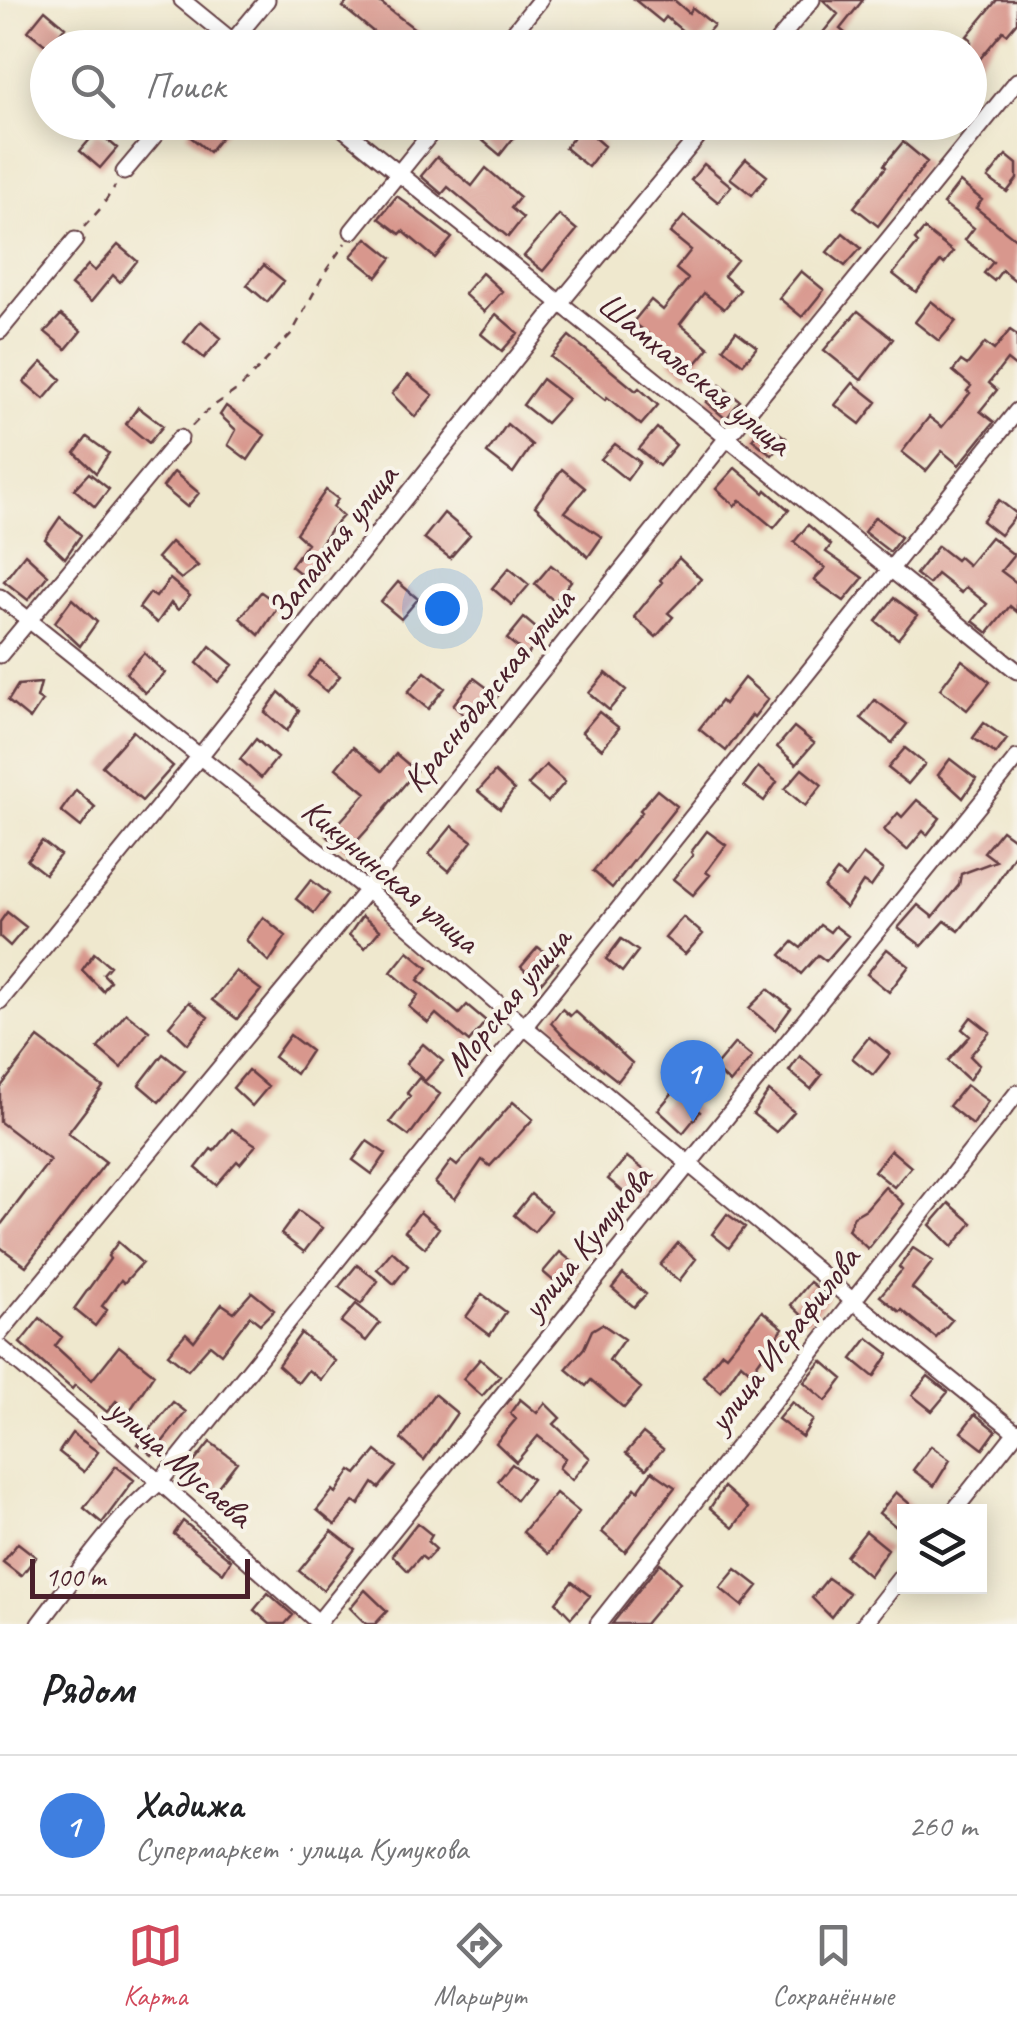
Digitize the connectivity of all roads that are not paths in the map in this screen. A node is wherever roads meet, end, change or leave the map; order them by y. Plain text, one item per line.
1 (182, 0) edge
2 (267, 0) edge
3 (540, 0) edge
4 (812, 0) edge
5 (217, 30) edge
6 (245, 30) edge
7 (516, 30) edge
8 (787, 30) edge
9 (1017, 81) edge
10 (987, 118) edge
11 (151, 140) edge
12 (356, 140) edge
13 (425, 140) edge
14 (695, 140) edge
15 (969, 140) edge
16 (124, 172) road end
17 (398, 174) junction
18 (352, 231) road end
19 (75, 240) road end
20 (560, 304) junction
21 (0, 331) edge
22 (1017, 411) edge
23 (180, 438) road end
24 (727, 438) junction
25 (892, 569) junction
26 (0, 597) edge
27 (29, 620) junction
28 (0, 656) edge
29 (1017, 671) edge
30 (200, 756) junction
31 (1017, 758) edge
32 (367, 890) junction
33 (0, 1001) edge
34 (525, 1027) junction
35 (1017, 1093) edge
36 (688, 1163) junction
37 (852, 1300) junction
38 (0, 1333) edge
39 (0, 1347) edge
40 (1017, 1432) edge
41 (160, 1482) junction
42 (959, 1504) edge
43 (897, 1581) edge
44 (39, 1624) edge
45 (318, 1624) edge
46 (598, 1624) edge
47 (864, 1624) edge

1 - 5 street
2 - 6 street
3 - 7 street
4 - 8 street
9 - 10 street, Краснодарская улица
11 - 16 street
12 - 17 street, Шамхальская улица
13 - 17 street
14 - 20 street, Западная улица
15 - 24 street, Краснодарская улица
17 - 18 street
17 - 20 street, Шамхальская улица
19 - 21 street
20 - 24 street, Шамхальская улица
20 - 30 street, Западная улица
22 - 25 street, Морская улица
23 - 27 street
24 - 25 street, Шамхальская улица
24 - 32 street, Краснодарская улица
25 - 29 street, Шамхальская улица
25 - 34 street, Морская улица
26 - 27 street, Кикунинская улица
27 - 28 street
27 - 30 street, Кикунинская улица
30 - 32 street, Кикунинская улица
30 - 33 street, Западная улица
31 - 36 street, улица Кумукова
32 - 34 street, Кикунинская улица
32 - 38 street, Краснодарская улица
34 - 36 street, Кикунинская улица
34 - 41 street, Морская улица
35 - 37 street, улица Исрафилова
36 - 37 street, Кикунинская улица
36 - 45 street, улица Кумукова
37 - 40 street, Кикунинская улица
37 - 46 street, улица Исрафилова
39 - 41 street, улица Мусаева
40 - 42 street
41 - 44 street, Морская улица
41 - 45 street, улица Мусаева
43 - 47 street

